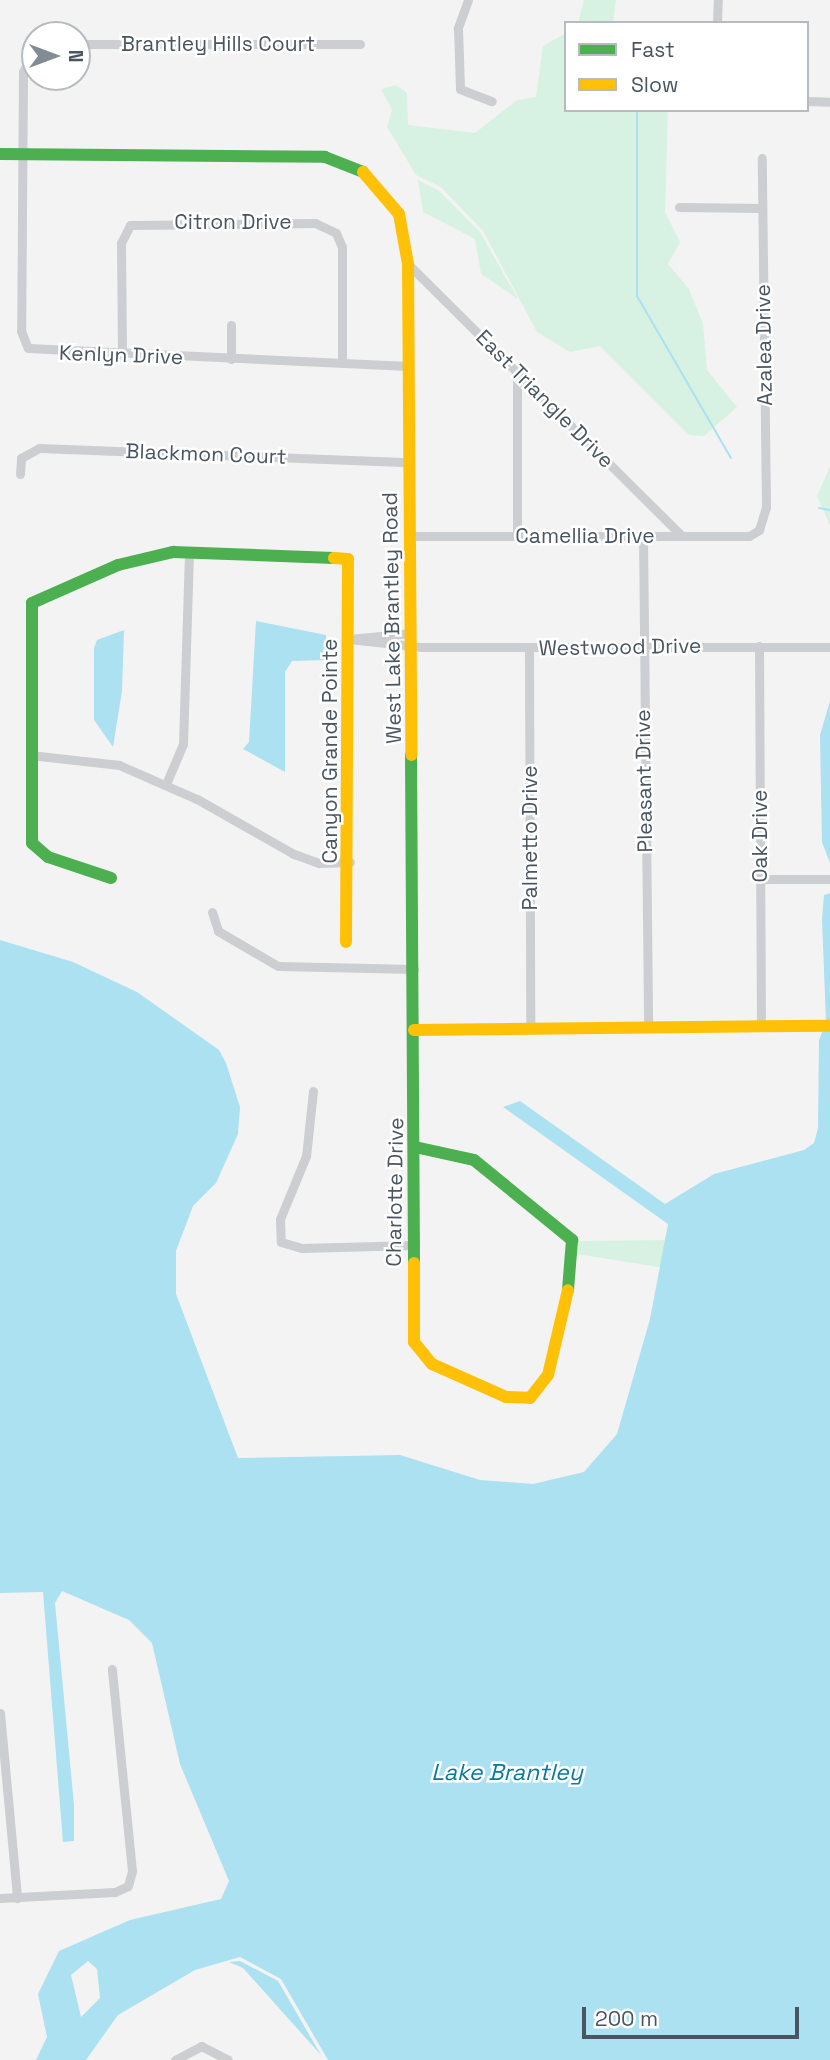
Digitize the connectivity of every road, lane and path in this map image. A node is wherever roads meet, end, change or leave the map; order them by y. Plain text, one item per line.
1 (468, 0) edge
2 (718, 0) edge
3 (717, 21) edge
4 (91, 44) edge
5 (360, 44) dead end
6 (23, 91) edge
7 (492, 101) dead end
8 (809, 101) edge
9 (830, 102) edge
10 (0, 154) edge
11 (24, 155) junction
12 (762, 158) dead end
13 (679, 206) dead end
14 (762, 208) junction
15 (408, 264) junction
16 (231, 325) dead end
17 (122, 355) junction
18 (231, 359) junction
19 (342, 363) junction
20 (408, 366) junction
21 (517, 372) junction
22 (410, 462) junction
23 (20, 474) dead end
24 (759, 530) joint
25 (681, 535) junction
26 (410, 536) junction
27 (517, 536) junction
28 (643, 536) junction
29 (189, 552) junction
30 (411, 638) junction
31 (349, 639) junction
32 (642, 645) junction
33 (759, 646) junction
34 (529, 648) junction
35 (830, 648) edge
36 (30, 755) junction
37 (166, 784) junction
38 (350, 862) junction
39 (111, 878) dead end
40 (761, 879) junction
41 (830, 879) edge
42 (212, 912) dead end
43 (346, 943) dead end
44 (414, 969) junction
45 (761, 1026) junction
46 (827, 1026) edge
47 (530, 1027) junction
48 (648, 1027) junction
49 (414, 1030) junction
50 (313, 1091) dead end
51 (415, 1147) junction
52 (414, 1245) junction
53 (112, 1669) dead end
54 (0, 1713) edge
55 (0, 1898) edge
56 (17, 1898) junction
57 (175, 2060) edge
58 (228, 2060) edge

1 - 7 street
2 - 3 street
4 - 5 street, Brantley Hills Court
6 - 11 street
8 - 9 street
10 - 11 street, West Lake Brantley Road
11 - 15 street, West Lake Brantley Road
11 - 17 street, Kenlyn Drive
12 - 14 street, Azalea Drive
13 - 14 street
14 - 24 street, Azalea Drive
15 - 20 street, West Lake Brantley Road
15 - 21 street, East Triangle Drive
16 - 18 street
17 - 18 street, Kenlyn Drive
17 - 19 street, Citron Drive
18 - 19 street, Kenlyn Drive
19 - 20 street, Kenlyn Drive
20 - 22 street, West Lake Brantley Road
21 - 25 street, East Triangle Drive
21 - 27 street
22 - 23 street, Blackmon Court
22 - 26 street, West Lake Brantley Road
24 - 25 street, Camellia Drive
25 - 28 street, Camellia Drive
26 - 27 street, Camellia Drive
26 - 30 street, West Lake Brantley Road
27 - 28 street, Camellia Drive
28 - 32 street, Pleasant Drive
29 - 31 street, Canyon Grande Pointe
29 - 36 street
29 - 37 street
30 - 31 street, Westwood Drive
30 - 34 street, Westwood Drive
30 - 44 street, West Lake Brantley Road
31 - 38 street, Canyon Grande Pointe
32 - 33 street, Westwood Drive
32 - 34 street, Westwood Drive
32 - 48 street, Pleasant Drive
33 - 35 street, Westwood Drive
33 - 40 street, Oak Drive
34 - 47 street, Palmetto Drive
36 - 37 street
36 - 39 street
37 - 38 street
38 - 43 street, Canyon Grande Pointe
40 - 41 street
40 - 45 street, Oak Drive
42 - 44 street
44 - 49 street, West Lake Brantley Road
45 - 46 street
45 - 48 street
47 - 48 street
47 - 49 street
49 - 51 street, Charlotte Drive
50 - 52 street
51 - 52 street, Charlotte Drive
51 - 52 street, Charlotte Drive
53 - 56 street
54 - 56 street
55 - 56 street
57 - 58 street

